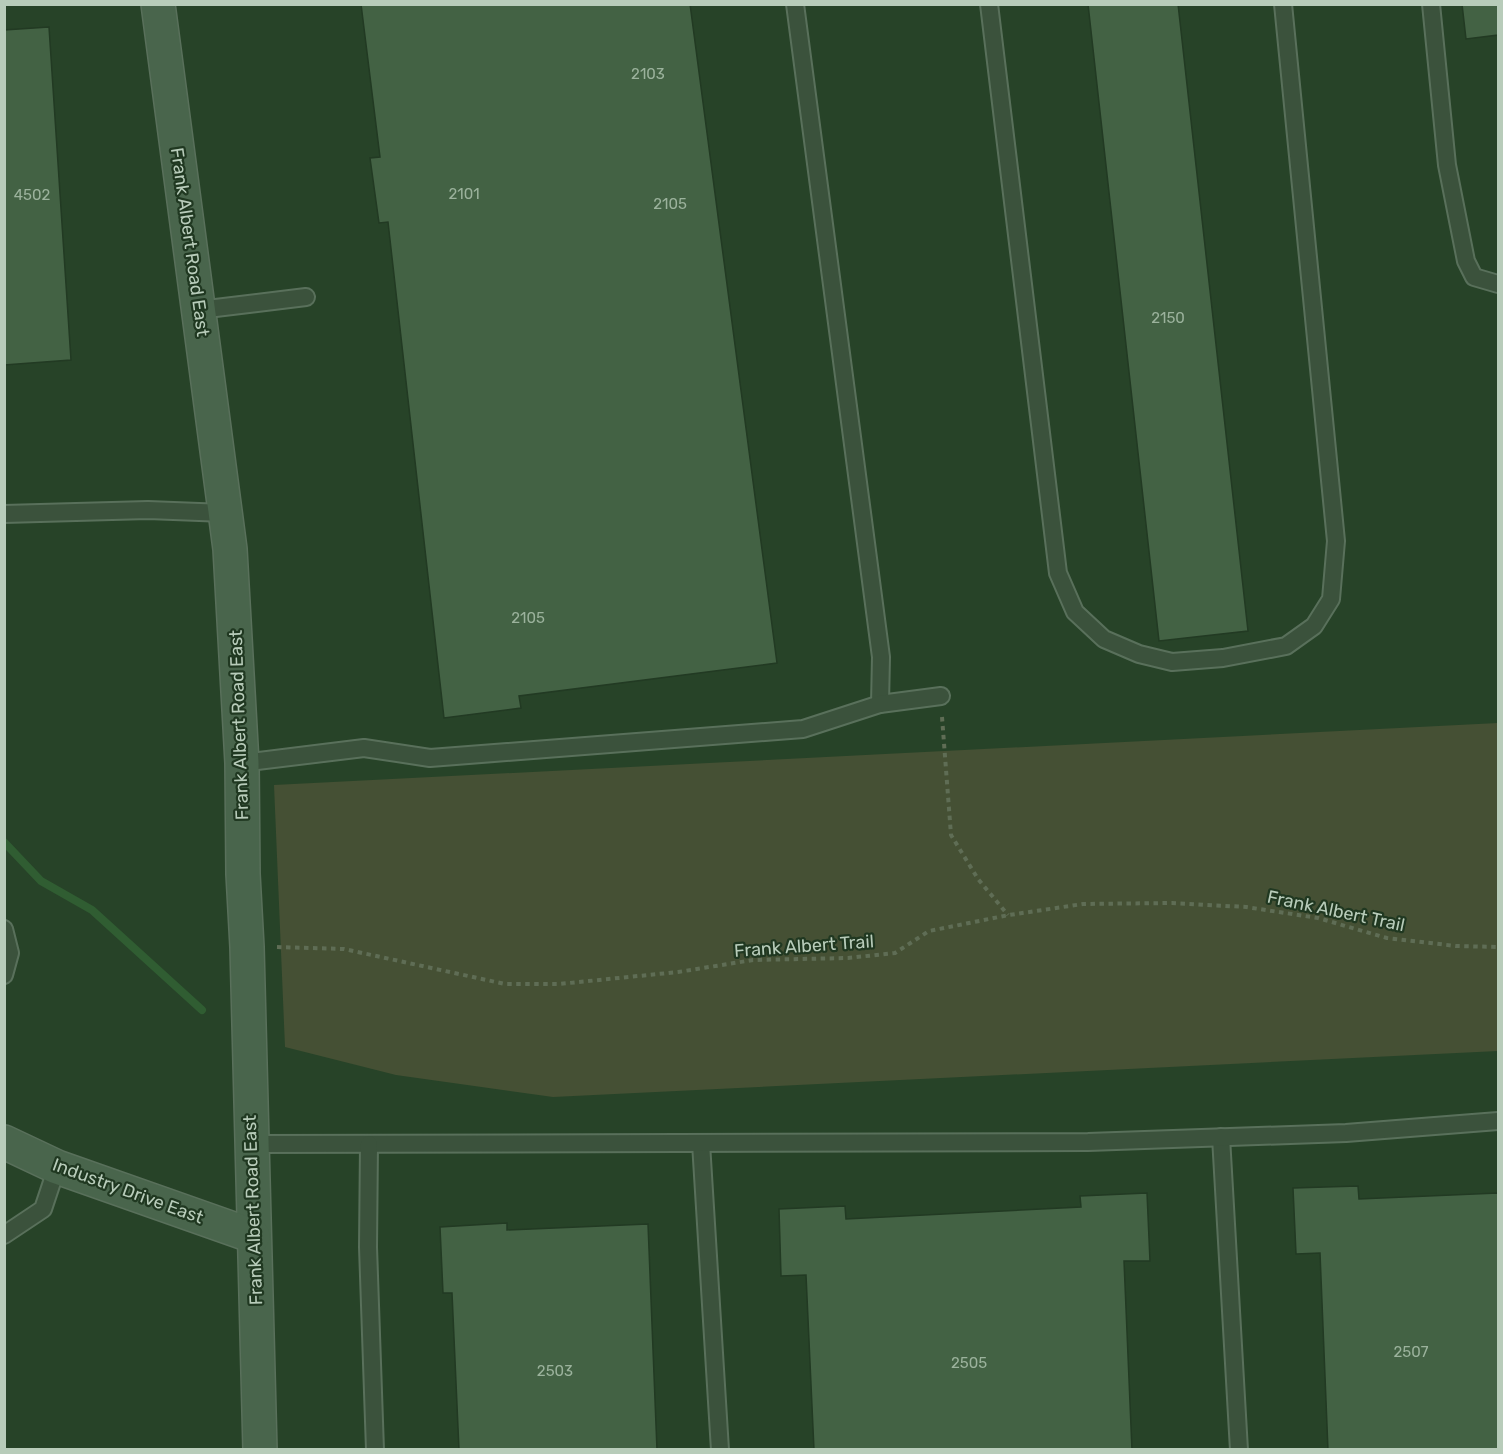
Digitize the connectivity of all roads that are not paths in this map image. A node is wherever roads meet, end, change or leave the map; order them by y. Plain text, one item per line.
1 (158, 4) edge
2 (795, 4) edge
3 (989, 4) edge
4 (1283, 4) edge
5 (1431, 4) edge
6 (1498, 284) edge
7 (306, 297) dead end
8 (199, 310) junction
9 (225, 513) junction
10 (4, 514) edge
11 (941, 696) road end
12 (880, 704) junction
13 (242, 763) junction
14 (4, 929) edge
15 (4, 975) edge
16 (1498, 1121) edge
17 (1221, 1137) junction
18 (4, 1142) edge
19 (701, 1143) junction
20 (251, 1144) junction
21 (369, 1144) junction
22 (57, 1167) junction
23 (4, 1235) edge
24 (253, 1236) junction
25 (260, 1449) edge
26 (375, 1449) edge
27 (720, 1449) edge
28 (1239, 1449) edge

1 - 8 street, Frank Albert Road East
2 - 12 lane
3 - 4 lane
5 - 6 lane
7 - 8 lane
8 - 9 street, Frank Albert Road East
9 - 10 lane
9 - 13 street, Frank Albert Road East
11 - 12 lane
12 - 13 lane
13 - 20 street, Frank Albert Road East
14 - 15 lane
16 - 17 lane
17 - 19 lane
17 - 28 lane
18 - 22 street, Industry Drive East
19 - 21 lane
19 - 27 lane
20 - 21 lane
20 - 24 street, Frank Albert Road East
21 - 26 lane
22 - 23 lane
22 - 24 street, Industry Drive East
24 - 25 street, Frank Albert Road East

